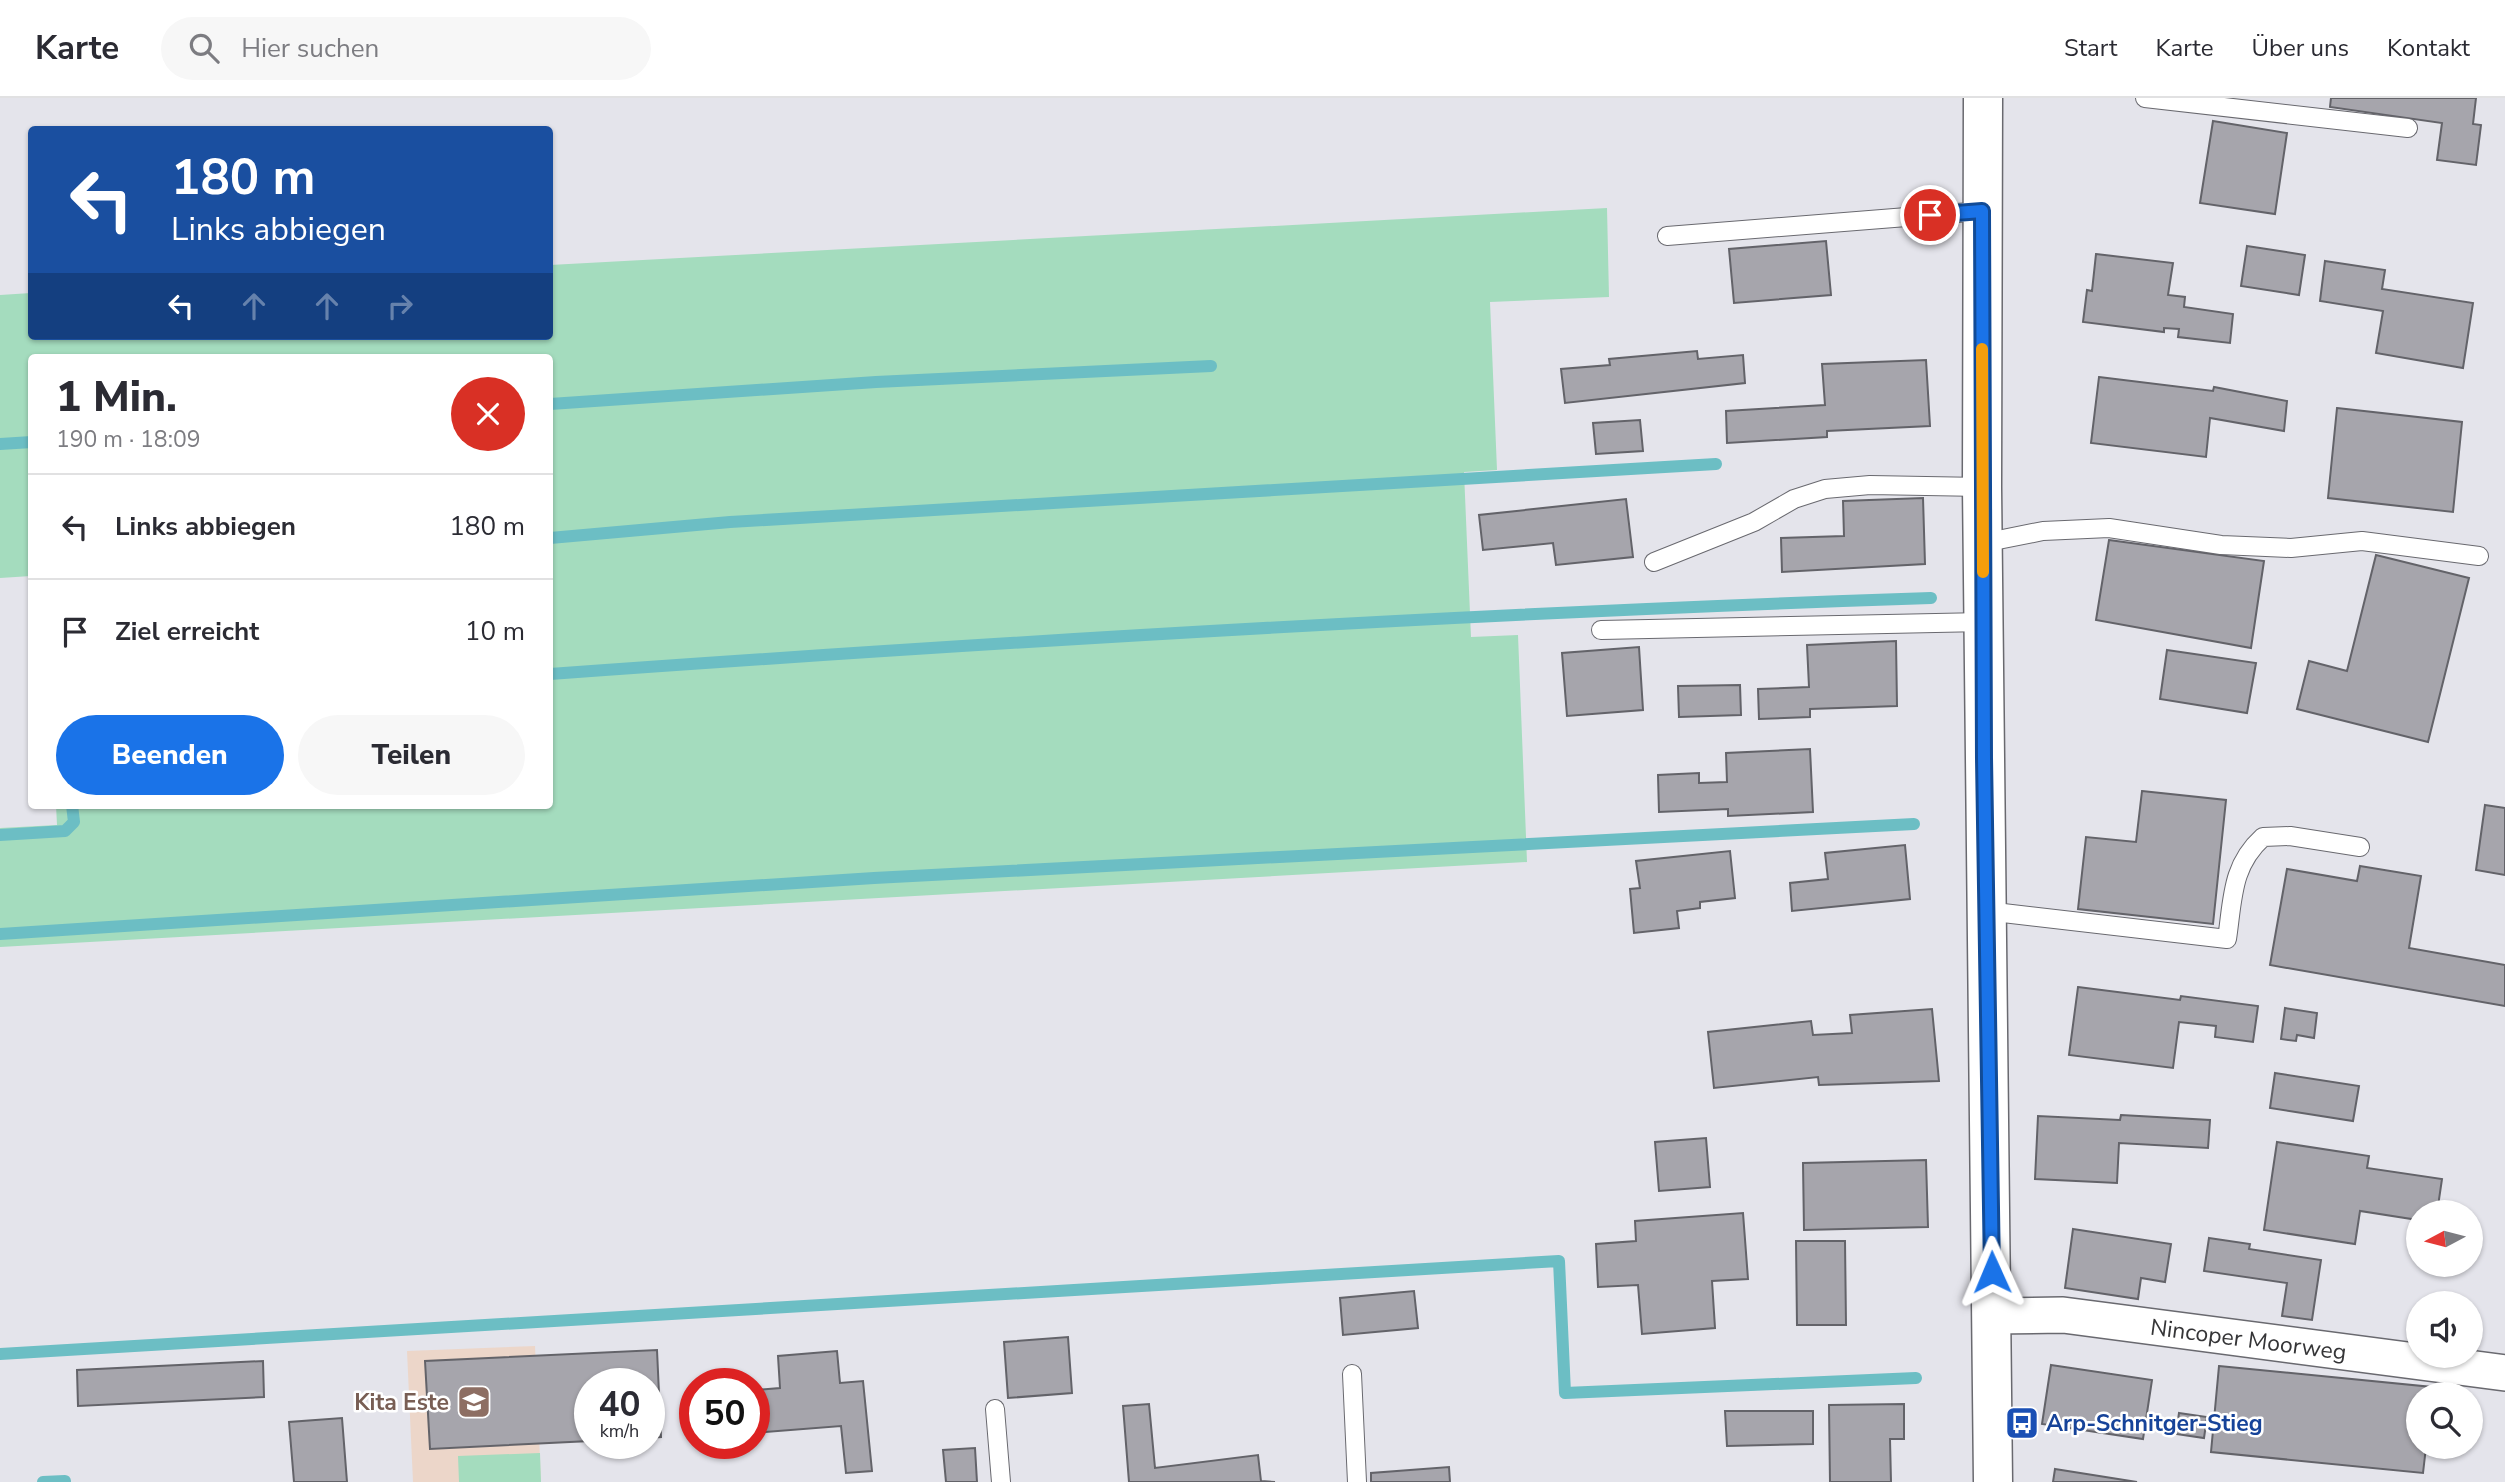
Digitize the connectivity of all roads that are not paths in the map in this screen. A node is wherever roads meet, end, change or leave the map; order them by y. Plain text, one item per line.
1 (1983, 98) edge
2 (2145, 98) edge
3 (2408, 128) dead end
4 (1982, 211) junction
5 (1667, 236) dead end
6 (1982, 487) junction
7 (1983, 543) junction
8 (2479, 556) dead end
9 (1654, 562) dead end
10 (1984, 622) junction
11 (1601, 630) dead end
12 (2360, 847) dead end
13 (1986, 912) junction
14 (1993, 1316) junction
15 (2505, 1373) edge
16 (1352, 1374) dead end
17 (995, 1409) dead end
18 (1001, 1482) edge
19 (1357, 1482) edge
20 (1993, 1482) edge

1 - 4 main road
2 - 3 lane
4 - 5 lane
4 - 6 main road
6 - 7 main road
6 - 9 lane
7 - 8 lane
7 - 10 main road
10 - 11 lane
10 - 13 main road
12 - 13 lane
13 - 14 main road
14 - 15 street, Nincoper Moorweg
14 - 20 main road
16 - 19 lane
17 - 18 lane

